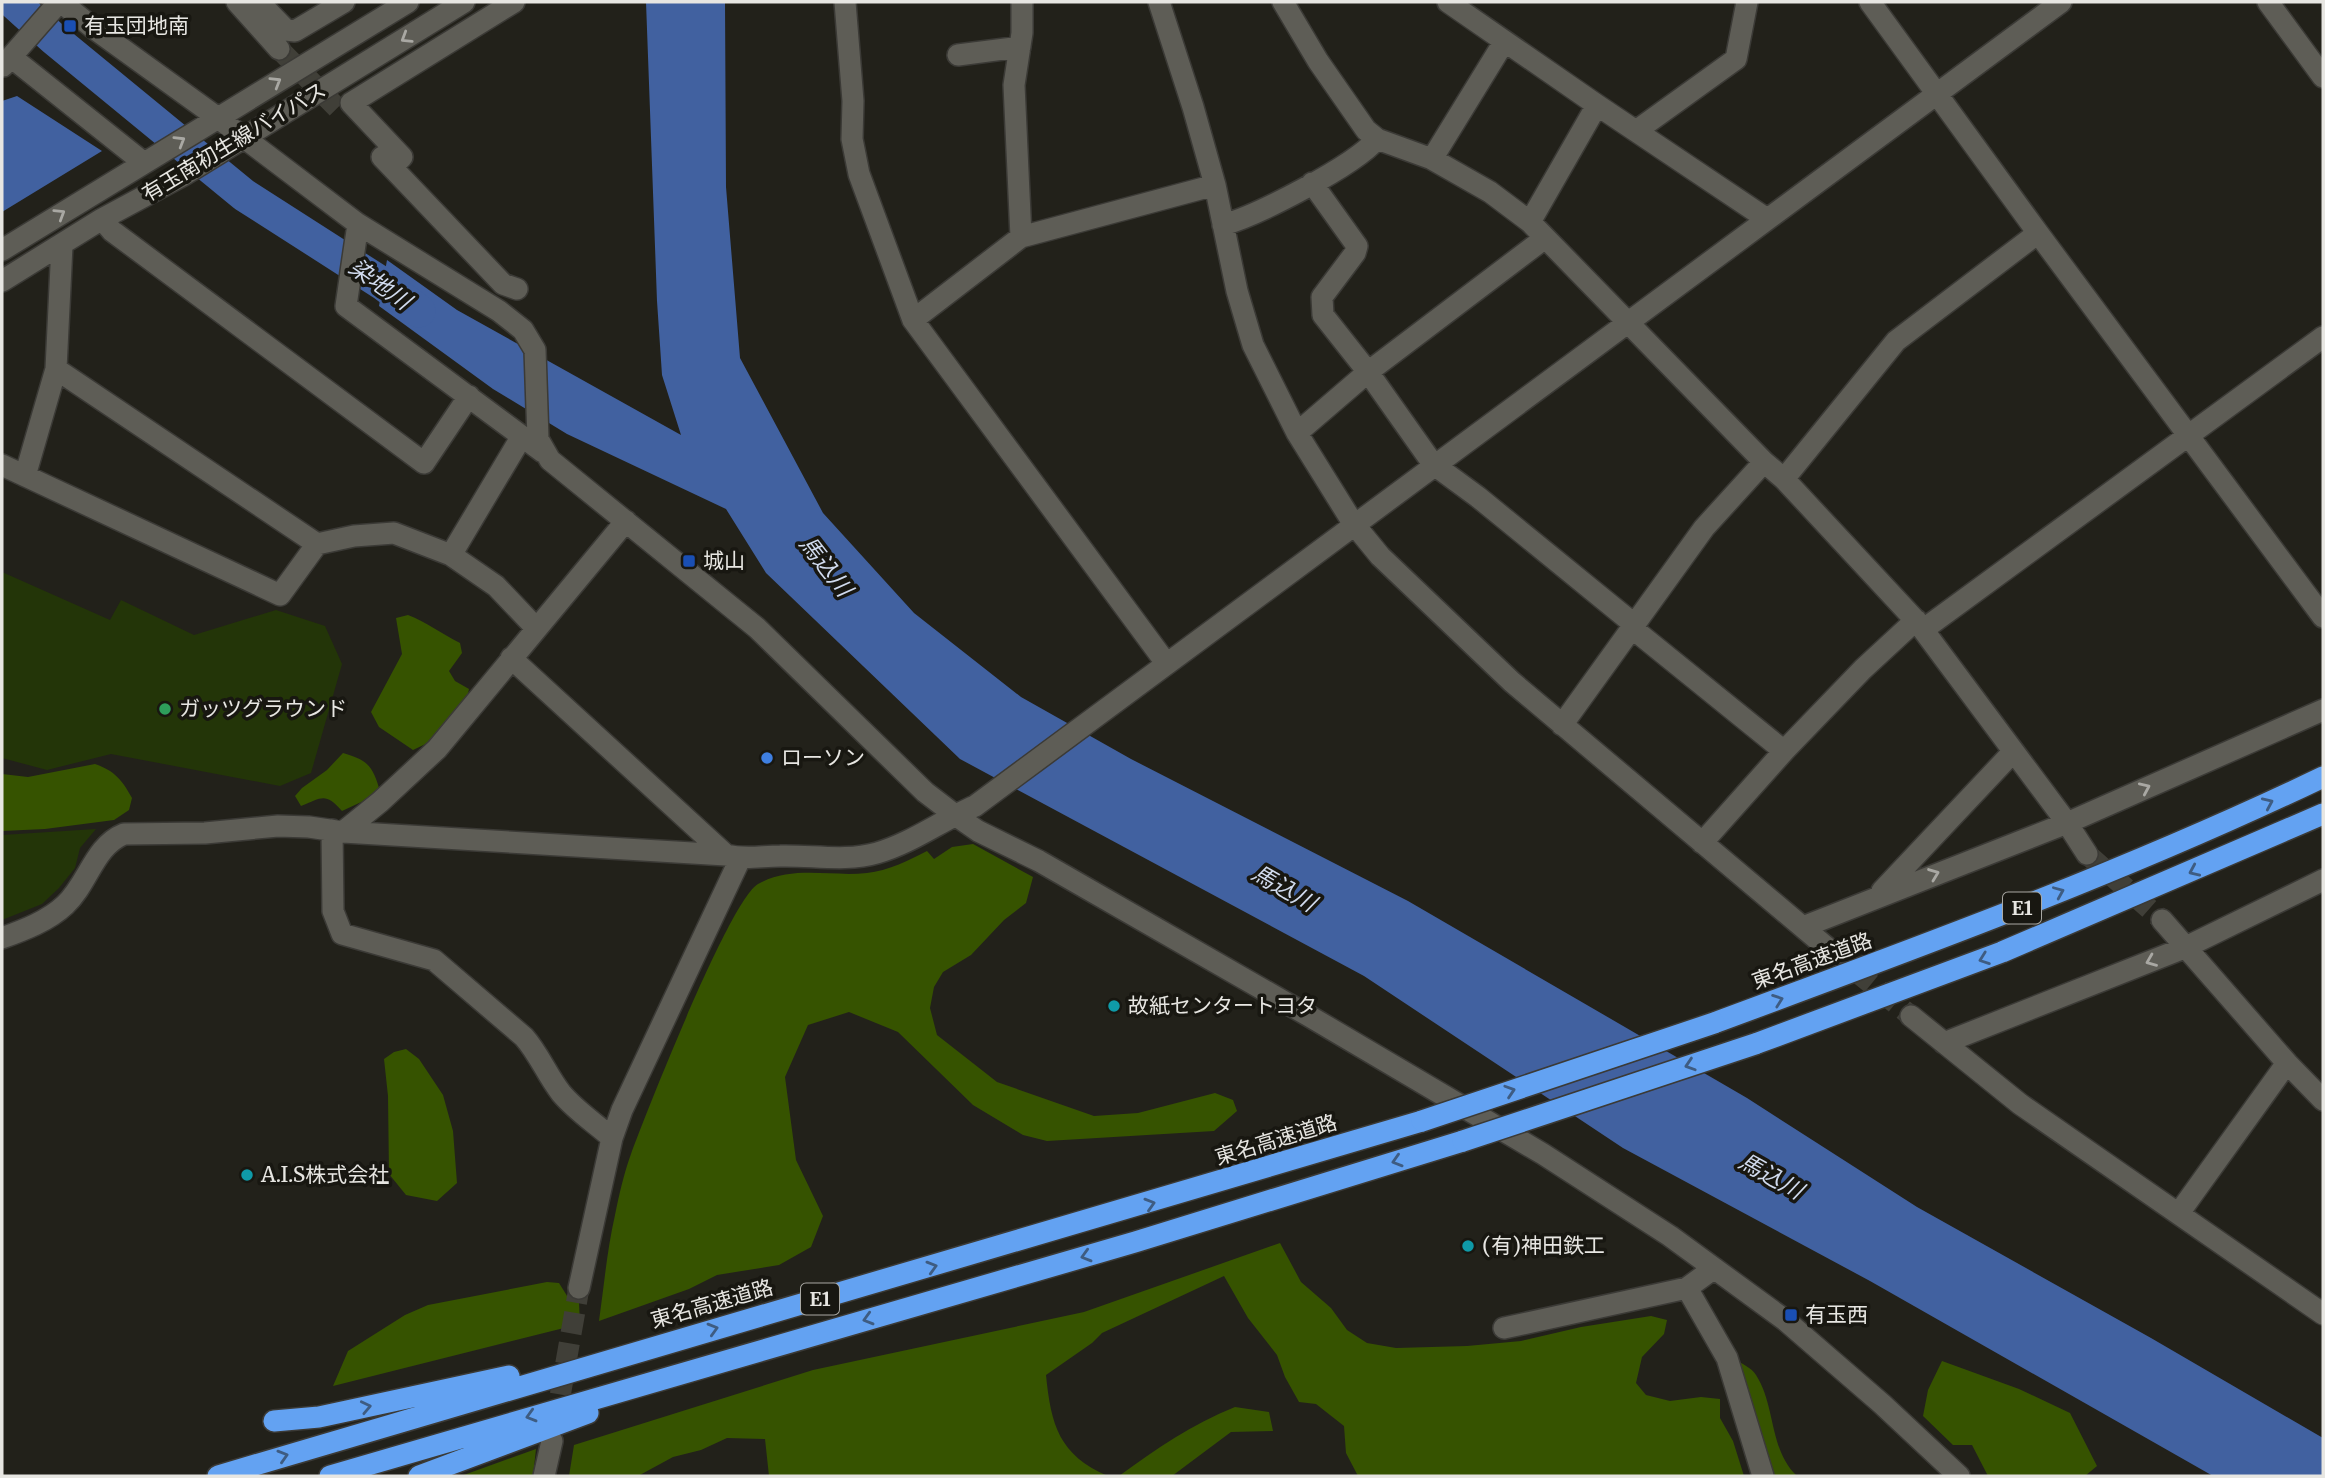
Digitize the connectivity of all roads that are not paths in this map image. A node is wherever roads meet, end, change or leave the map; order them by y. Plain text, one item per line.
1 (237, 2) edge
2 (259, 2) edge
3 (344, 2) edge
4 (408, 2) edge
5 (464, 2) edge
6 (514, 2) edge
7 (845, 2) edge
8 (1022, 2) edge
9 (1159, 2) edge
10 (1283, 2) edge
11 (1747, 2) edge
12 (1870, 2) edge
13 (2061, 2) edge
14 (2268, 2) edge
15 (59, 3) edge
16 (1455, 3) edge
17 (1504, 42) junction
18 (1020, 47) junction
19 (279, 49) tunnel mouth
20 (958, 55) dead end
21 (4, 65) edge
22 (2323, 77) edge
23 (1937, 93) junction
24 (1597, 105) junction
25 (338, 109) tunnel mouth
26 (211, 122) junction
27 (1636, 131) junction
28 (1377, 139) junction
29 (237, 141) junction
30 (150, 159) junction
31 (1432, 159) junction
32 (392, 167) junction
33 (1312, 183) junction
34 (1215, 185) junction
35 (102, 219) junction
36 (1767, 219) junction
37 (1530, 222) junction
38 (358, 223) junction
39 (1223, 225) junction
40 (2038, 233) junction
41 (1021, 237) junction
42 (1545, 238) junction
43 (62, 245) junction
44 (2, 250) edge
45 (2, 281) edge
46 (517, 289) dead end
47 (914, 320) junction
48 (1628, 321) junction
49 (2323, 337) edge
50 (55, 369) junction
51 (1368, 372) junction
52 (469, 396) junction
53 (530, 432) junction
54 (1297, 433) junction
55 (2188, 436) junction
56 (1764, 461) junction
57 (2, 464) edge
58 (1433, 464) junction
59 (25, 476) junction
60 (1784, 479) junction
61 (626, 522) junction
62 (1353, 523) junction
63 (317, 544) junction
64 (451, 555) junction
65 (2323, 617) edge
66 (1920, 624) junction
67 (1633, 626) junction
68 (536, 628) junction
69 (511, 658) junction
70 (1166, 663) junction
71 (2323, 710) edge
72 (1562, 725) junction
73 (1784, 751) junction
74 (2013, 752) junction
75 (2323, 777) edge
76 (2323, 814) edge
77 (954, 815) junction
78 (2067, 823) junction
79 (338, 831) junction
80 (1702, 843) junction
81 (2087, 854) tunnel mouth
82 (733, 857) junction
83 (2323, 880) edge
84 (1877, 897) junction
85 (2162, 920) tunnel mouth
86 (1803, 927) junction
87 (2, 938) edge
88 (2184, 948) junction
89 (1831, 951) tunnel mouth
90 (1911, 1016) tunnel mouth
91 (1944, 1042) junction
92 (2287, 1063) junction
93 (2323, 1100) edge
94 (612, 1138) junction
95 (2179, 1213) junction
96 (1713, 1269) junction
97 (579, 1289) tunnel mouth
98 (1687, 1289) junction
99 (2323, 1314) edge
100 (1504, 1328) dead end
101 (679, 1339) junction
102 (741, 1356) junction
103 (274, 1421) dead end
104 (552, 1441) tunnel mouth
105 (218, 1476) edge
106 (330, 1476) edge
107 (419, 1476) edge
108 (544, 1476) edge
109 (1763, 1476) edge
110 (1959, 1476) edge

1 - 19 street
2 - 3 street
26 -> 4 street, 有玉南初生線バイパス
5 -> 29 street, 有玉南初生線バイパス
6 - 32 street
7 - 47 street
8 - 18 street
9 - 34 street
10 - 28 street
11 - 27 street
12 - 23 street
13 - 23 street
14 - 22 street
15 - 21 street
15 - 26 street
16 - 17 street
17 - 24 street
17 - 31 street
18 - 20 street
18 - 41 street
21 - 30 street
23 - 36 street
23 - 40 street
24 - 27 street
24 - 37 street
25 - 32 street
26 - 29 street
30 -> 26 street, 有玉南初生線バイパス
27 - 36 street
28 - 31 street
28 - 33 street
29 - 35 street, 有玉南初生線バイパス
29 - 38 street
44 -> 30 street, 有玉南初生線バイパス
31 - 37 street
32 - 46 street
33 - 39 street
33 - 51 street
34 - 39 street
34 - 41 street
35 - 43 street, 有玉南初生線バイパス
35 - 52 street
36 - 48 street
37 - 42 street
38 - 52 street
38 - 53 street
39 - 54 street
40 - 55 street
40 - 60 street
41 - 47 street
42 - 48 street
42 - 51 street
43 - 45 street, 有玉南初生線バイパス
43 - 50 street
47 - 70 street
48 - 56 street
48 - 58 street
49 - 55 street
50 - 59 street
50 - 63 street
51 - 54 street
51 - 58 street
52 - 53 street
53 - 61 street
53 - 64 street
54 - 62 street
55 - 65 street
55 - 66 street
56 - 60 street
56 - 67 street
57 - 59 street
58 - 62 street
58 - 67 street
59 - 63 street
60 - 66 street
61 - 68 street
61 - 77 street
62 - 70 street
62 - 72 street
63 - 64 street
64 - 68 street
66 - 73 street
66 - 74 street
67 - 72 street
67 - 73 street
68 - 69 street
69 - 79 street
69 - 82 street
70 - 77 street
78 -> 71 street
72 - 80 street
73 - 80 street
74 - 78 street
74 - 84 street
101 -> 75 highway, 東名高速道路 / E1, bridge
76 -> 102 highway, E1, bridge
77 - 82 street
77 - 96 street
78 - 81 street
84 -> 78 street
79 - 82 street
79 - 87 street
79 - 94 street
80 - 86 street
82 - 94 street
83 - 88 street
84 - 86 street
85 - 88 street
86 - 89 street
88 -> 91 street
88 - 92 street
90 - 91 street
91 - 95 street
92 - 93 street
92 - 95 street
94 - 97 street
95 - 99 street
96 - 98 street
96 - 110 street
98 - 100 street
98 - 109 street
103 -> 101 highway
105 -> 101 highway, 東名高速道路 / E1
102 -> 106 highway, E1
102 - 107 highway
104 - 108 street

